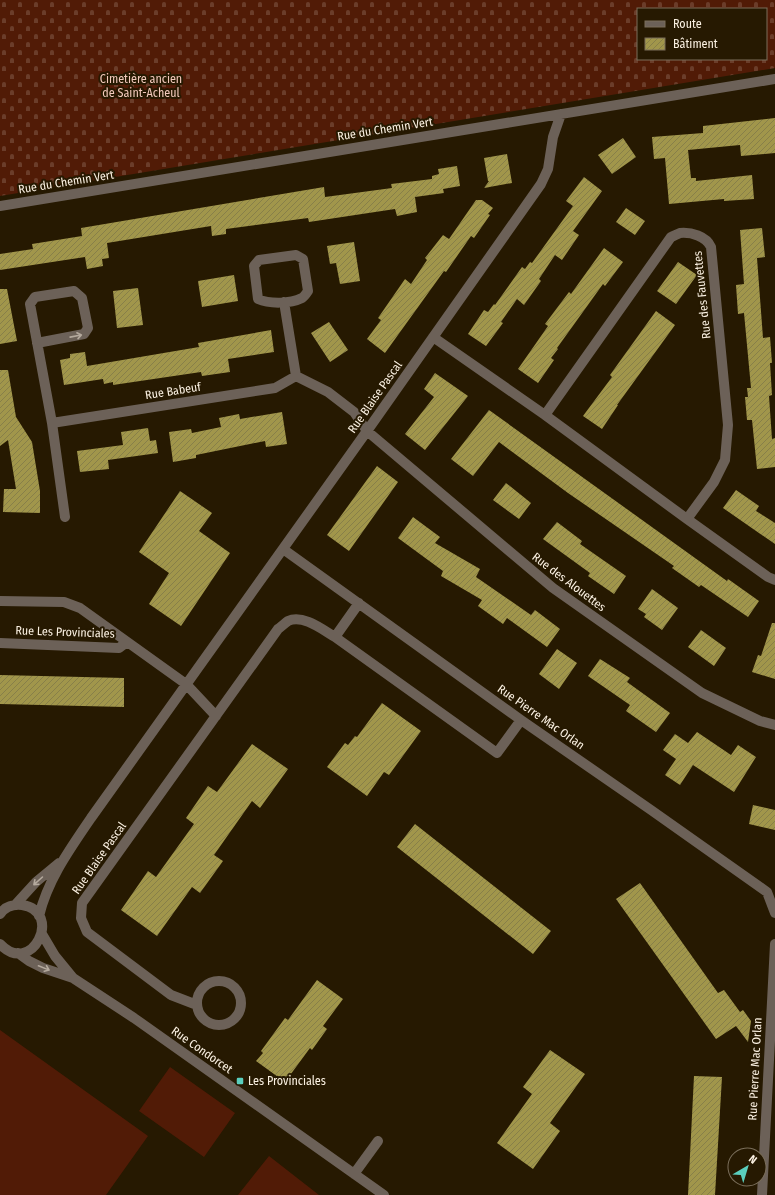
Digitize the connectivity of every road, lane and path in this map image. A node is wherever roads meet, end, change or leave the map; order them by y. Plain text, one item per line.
1 (775, 79) edge
2 (561, 114) junction
3 (0, 206) edge
4 (284, 302) junction
5 (433, 337) junction
6 (37, 343) junction
7 (296, 376) junction
8 (545, 415) junction
9 (52, 423) junction
10 (367, 432) junction
11 (65, 517) dead end
12 (687, 519) junction
13 (283, 549) junction
14 (775, 580) edge
15 (0, 601) edge
16 (359, 603) junction
17 (335, 637) junction
18 (126, 642) junction
19 (0, 643) edge
20 (186, 684) junction
21 (216, 716) junction
22 (521, 720) junction
23 (775, 725) edge
24 (63, 859) junction
25 (16, 905) junction
26 (1, 912) edge
27 (775, 913) edge
28 (39, 916) junction
29 (42, 934) junction
30 (0, 944) edge
31 (775, 944) edge
32 (18, 952) junction
33 (73, 978) junction
34 (197, 1005) junction
35 (378, 1141) dead end
36 (354, 1174) junction
37 (384, 1195) edge
38 (762, 1195) edge

1 - 2 street, Rue du Chemin Vert
2 - 3 street, Rue du Chemin Vert
2 - 5 street, Rue Blaise Pascal
4 - 4 street
4 - 7 street
5 - 8 street
5 - 10 street, Rue Blaise Pascal
6 -> 6 street
6 - 9 street
7 - 9 street, Rue Babeuf
7 - 10 street
8 - 12 street
8 - 12 street, Rue des Fauvettes
9 - 11 street
10 - 13 street, Rue Blaise Pascal
10 - 23 street, Rue des Alouettes
12 - 14 street
13 - 16 street, Rue Pierre Mac Orlan
13 - 20 street, Rue Blaise Pascal
15 - 18 street, Rue Les Provinciales
16 - 17 street
16 - 22 street, Rue Pierre Mac Orlan
17 - 21 street, Rue Blaise Pascal
17 - 22 street, Rue Blaise Pascal
18 - 19 street, Rue Les Provinciales
18 - 20 street, Rue Les Provinciales
20 - 21 street
20 - 24 street, Rue Blaise Pascal
21 - 34 street, Rue Blaise Pascal
22 - 27 street, Rue Pierre Mac Orlan
24 -> 25 street, Rue Blaise Pascal
24 - 28 street, Rue Blaise Pascal
25 - 26 street
25 - 28 street
28 - 29 street
29 - 32 street
29 - 33 street, Rue Condorcet
30 - 32 street, Rue Condorcet
31 - 38 street, Rue Pierre Mac Orlan
32 -> 33 street, Rue Condorcet
33 - 36 street, Rue Condorcet
34 - 34 street
35 - 36 street
36 - 37 street, Rue Condorcet

